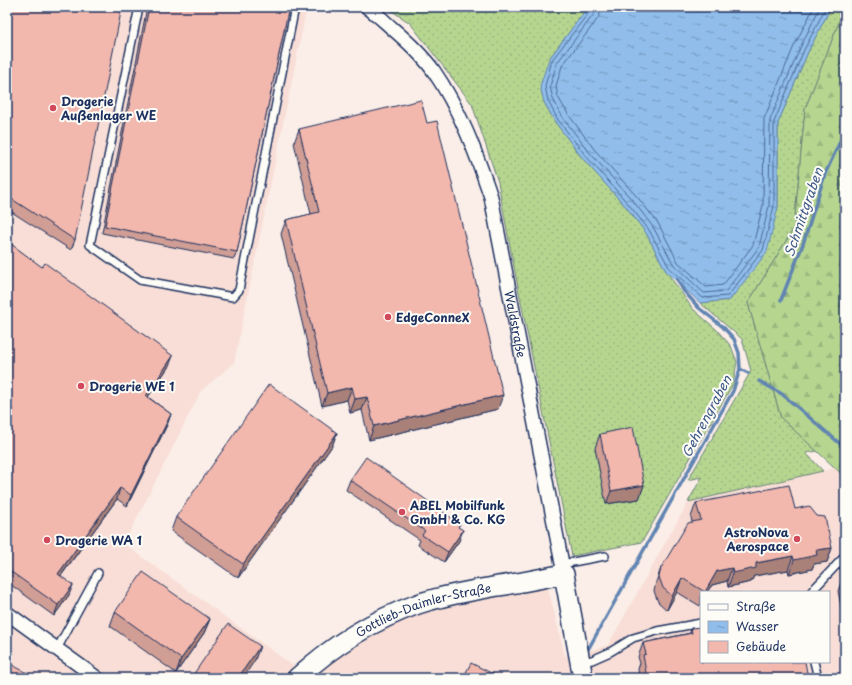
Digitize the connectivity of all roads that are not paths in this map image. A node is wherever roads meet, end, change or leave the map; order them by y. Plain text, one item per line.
1 (139, 7) edge
2 (295, 7) edge
3 (367, 7) edge
4 (605, 556) dead end
5 (845, 556) edge
6 (563, 569) junction
7 (98, 573) dead end
8 (813, 591) edge
9 (7, 613) edge
10 (700, 623) edge
11 (57, 649) junction
12 (814, 663) edge
13 (582, 666) edge
14 (97, 678) edge
15 (297, 678) edge
16 (818, 678) edge

1 - 2 lane
3 - 6 street, Waldstraße
4 - 6 lane
5 - 8 lane
6 - 13 street, Waldstraße
6 - 15 street, Gottlieb-Daimler-Straße
7 - 11 lane
9 - 11 street
10 - 13 lane
11 - 14 street
12 - 16 lane

